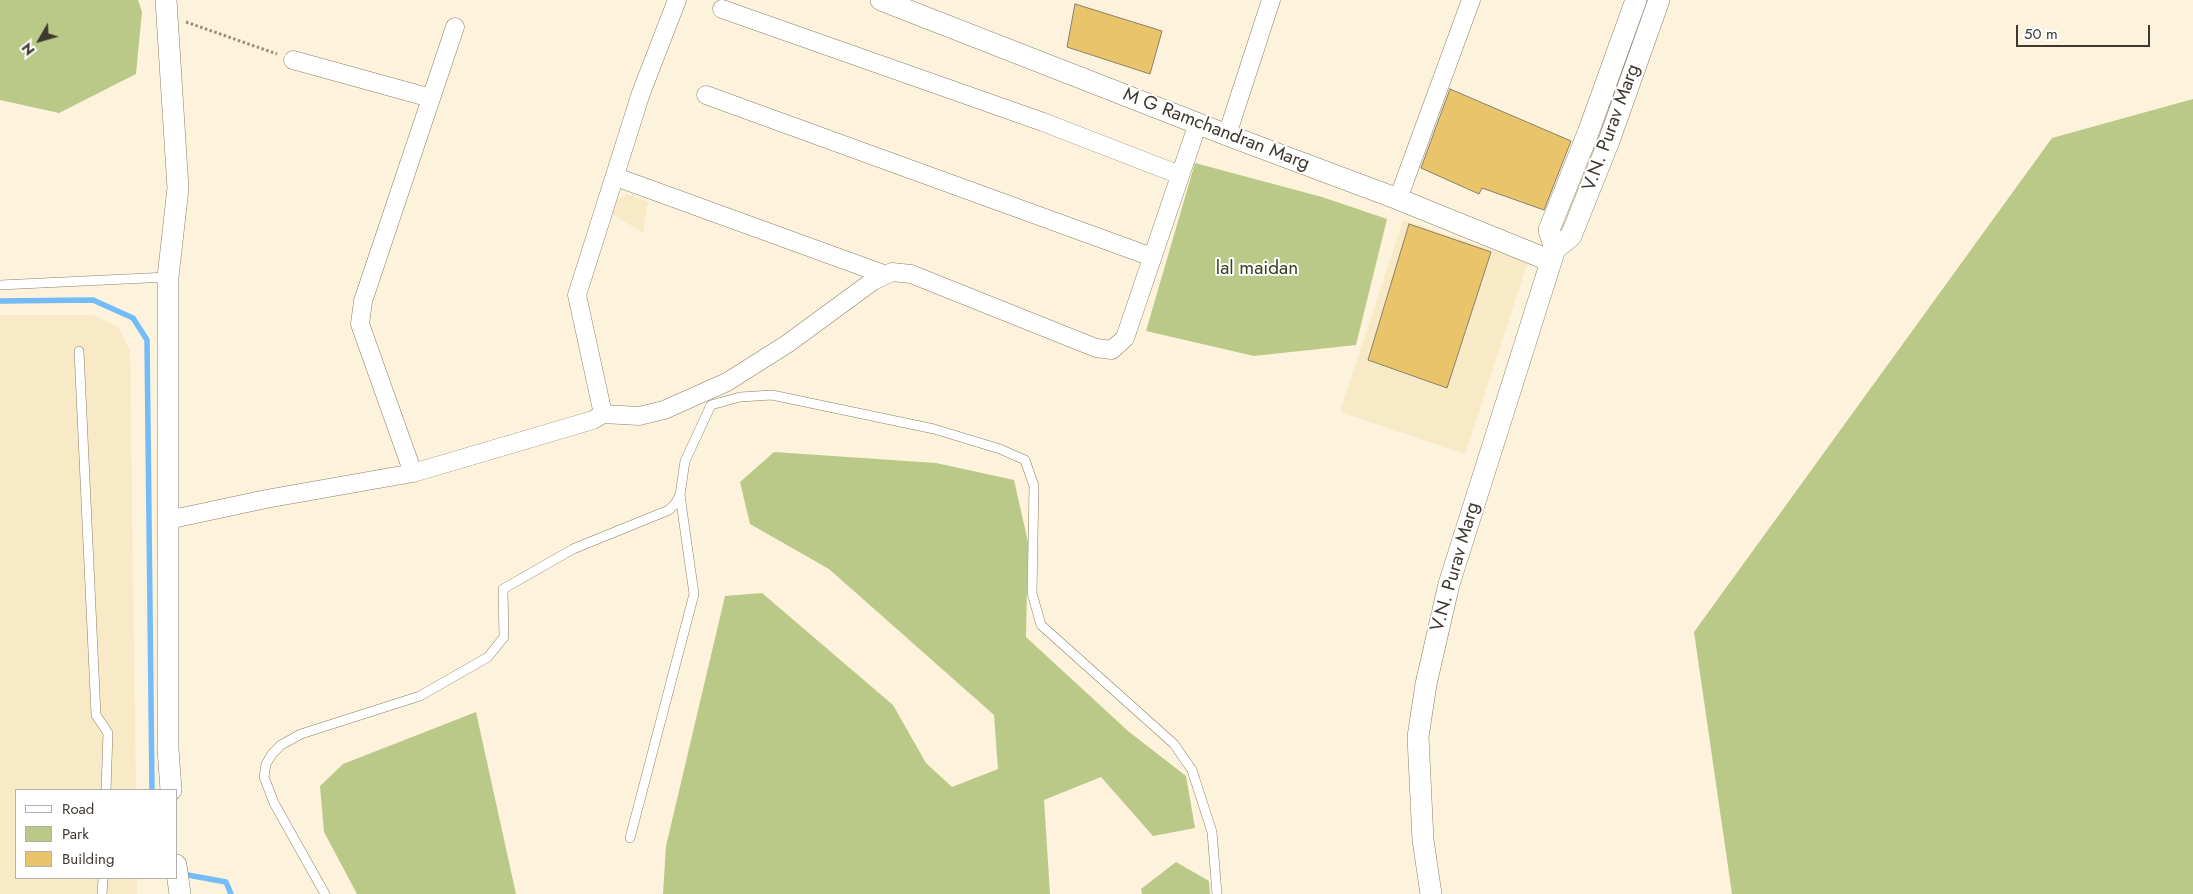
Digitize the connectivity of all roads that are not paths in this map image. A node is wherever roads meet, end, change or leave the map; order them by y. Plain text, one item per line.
1 (677, 0) edge
2 (881, 0) edge
3 (1271, 0) edge
4 (1471, 0) edge
5 (1636, 0) edge
6 (1659, 0) edge
7 (166, 8) edge
8 (722, 9) dead end
9 (455, 27) dead end
10 (293, 60) road end
11 (706, 95) dead end
12 (431, 98) junction
13 (1198, 123) junction
14 (1588, 133) junction
15 (1227, 135) junction
16 (1609, 141) junction
17 (1180, 175) junction
18 (616, 177) junction
19 (1398, 199) junction
20 (1553, 255) junction
21 (1152, 257) junction
22 (886, 275) junction
23 (168, 277) junction
24 (0, 285) edge
25 (79, 351) dead end
26 (603, 414) junction
27 (413, 473) junction
28 (680, 495) junction
29 (168, 520) junction
30 (106, 789) edge
31 (171, 789) edge
32 (630, 838) dead end
33 (102, 879) edge
34 (178, 879) edge
35 (102, 894) edge
36 (180, 894) edge
37 (325, 894) edge
38 (1217, 894) edge
39 (1431, 894) edge

1 - 18 street
2 - 13 street, M G Ramchandran Marg
3 - 15 street
4 - 19 street
5 - 14 street, V.N. Purav Marg
6 - 16 street, V.N. Purav Marg
7 - 23 street
8 - 17 street
9 - 12 street
10 - 12 street
11 - 21 street
12 - 27 street
13 - 15 street, M G Ramchandran Marg
13 - 17 street
14 - 16 street
14 - 20 street, V.N. Purav Marg
15 - 19 street, M G Ramchandran Marg
16 - 20 street, V.N. Purav Marg
17 - 21 street
18 - 22 street
18 - 26 street
19 - 20 street, M G Ramchandran Marg
20 - 39 street, V.N. Purav Marg
21 - 22 street
22 - 26 street
23 - 24 lane
23 - 29 street
25 - 30 lane
26 - 27 street
27 - 29 street
28 - 32 lane
28 - 37 lane
28 - 38 lane
29 - 31 street
33 - 35 lane
34 - 36 street

